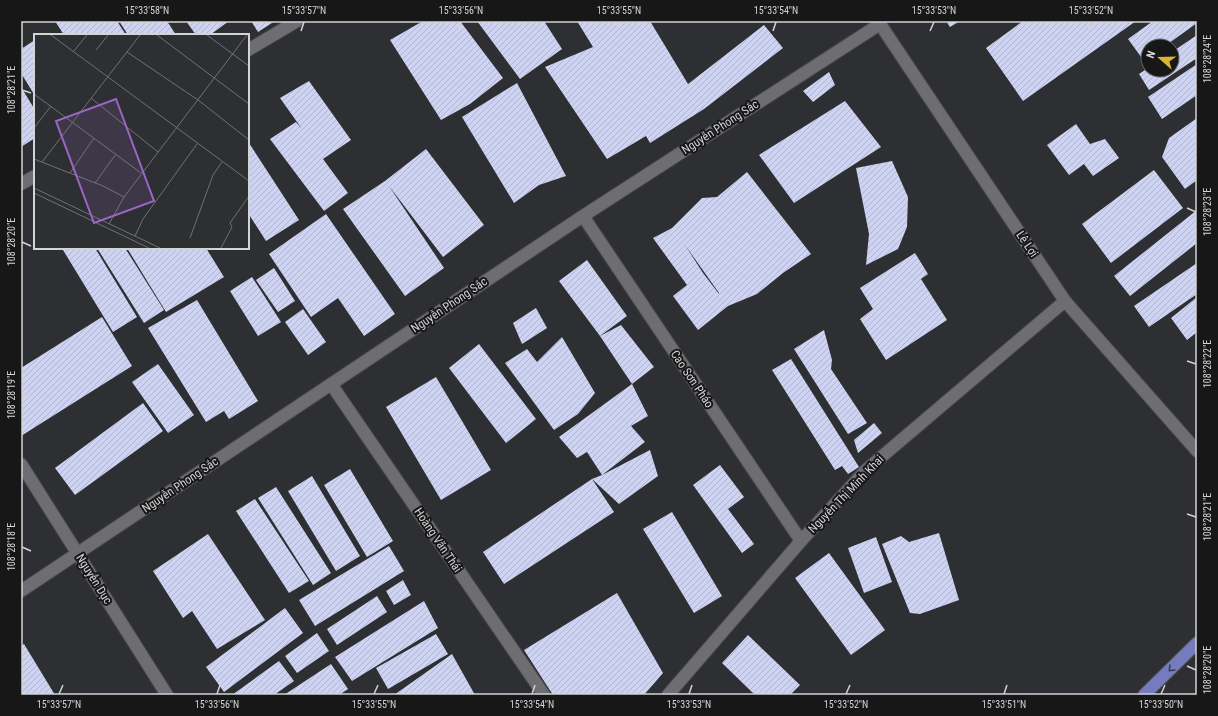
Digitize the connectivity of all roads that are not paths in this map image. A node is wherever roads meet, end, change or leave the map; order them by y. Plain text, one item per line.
1 (297, 21) edge
2 (879, 22) edge
3 (249, 49) edge
4 (34, 177) edge
5 (21, 184) edge
6 (583, 216) junction
7 (1065, 301) junction
8 (331, 384) junction
9 (1197, 451) edge
10 (21, 464) edge
11 (801, 541) junction
12 (78, 553) junction
13 (21, 591) edge
14 (1197, 643) edge
15 (167, 695) edge
16 (544, 695) edge
17 (668, 695) edge
18 (1144, 695) edge

1 - 3 street
2 - 6 street, Nguyễn Phong Sắc
2 - 7 street, Lê Lợi
4 - 5 street
6 - 8 street, Nguyễn Phong Sắc
6 - 11 street, Cao Sơn Pháo
7 - 9 street, Lê Lợi
7 - 11 street, Nguyễn Thị Minh Khai
8 - 12 street, Nguyễn Phong Sắc
8 - 16 street, Hoàng Văn Thái
10 - 12 street, Nguyễn Dục
11 - 17 street, Nguyễn Thị Minh Khai
12 - 13 street, Nguyễn Phong Sắc
12 - 15 street, Nguyễn Dục
14 -> 18 highway

